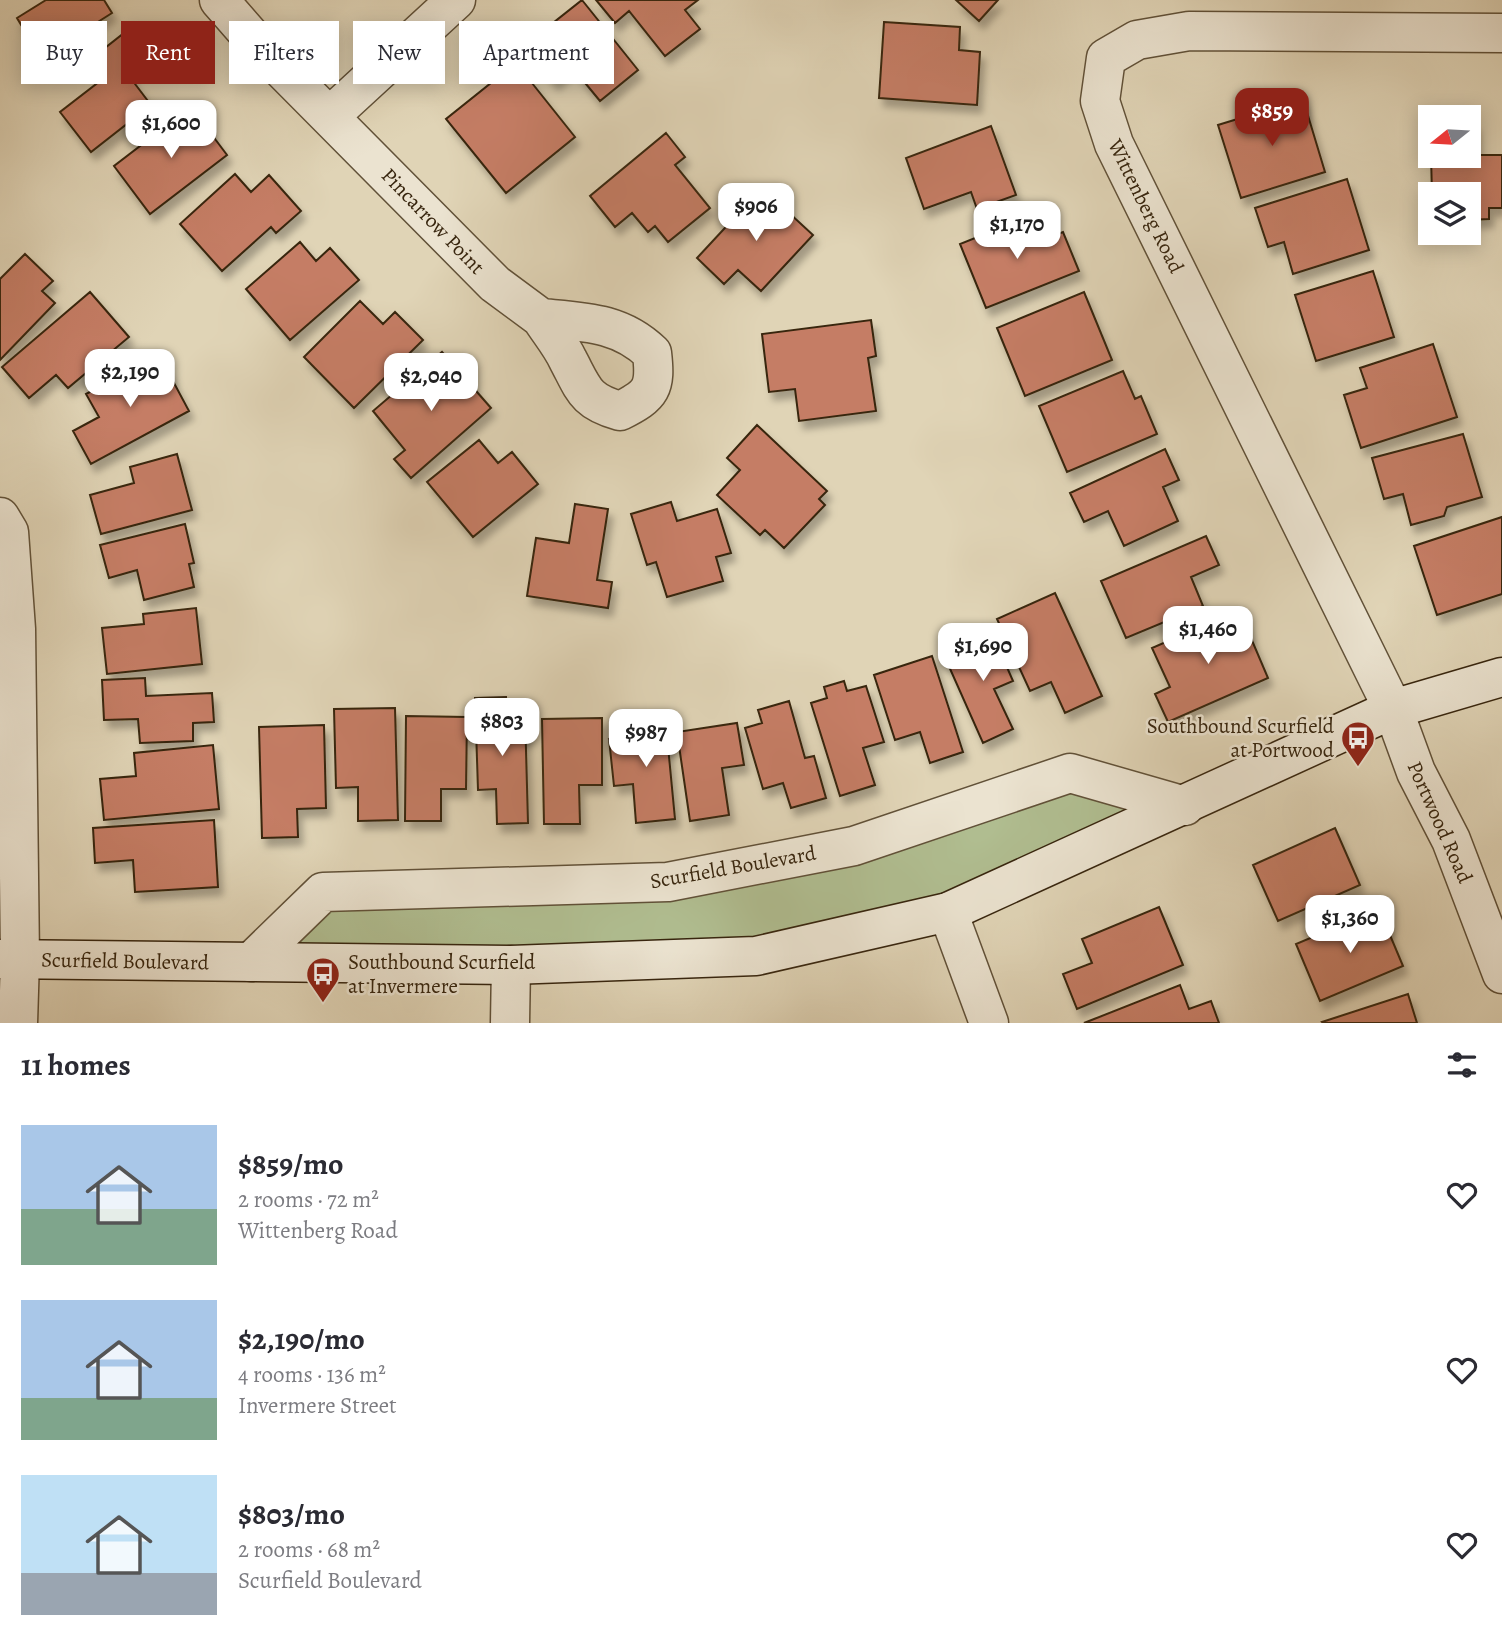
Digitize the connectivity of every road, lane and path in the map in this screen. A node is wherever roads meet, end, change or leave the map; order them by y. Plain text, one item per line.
1 (219, 0) edge
2 (456, 0) edge
3 (1502, 33) edge
4 (330, 116) junction
5 (541, 318) dead end
6 (0, 517) edge
7 (1502, 677) edge
8 (1393, 709) junction
9 (1185, 806) junction
10 (947, 912) junction
11 (10, 959) edge
12 (251, 962) junction
13 (511, 965) junction
14 (1502, 974) edge
15 (18, 1023) edge
16 (510, 1023) edge
17 (989, 1023) edge

1 - 4 street, Pincarrow Point
2 - 4 street
3 - 8 street, Wittenberg Road
4 - 5 street, Pincarrow Point
6 - 11 street
7 - 8 street, Scurfield Boulevard
8 - 9 street, Scurfield Boulevard
8 - 14 street, Portwood Road
9 - 10 street, Scurfield Boulevard
9 - 12 street, Scurfield Boulevard
10 - 13 street, Scurfield Boulevard
10 - 17 street
11 - 12 street, Scurfield Boulevard
11 - 15 street
12 - 13 street, Scurfield Boulevard
13 - 16 street

